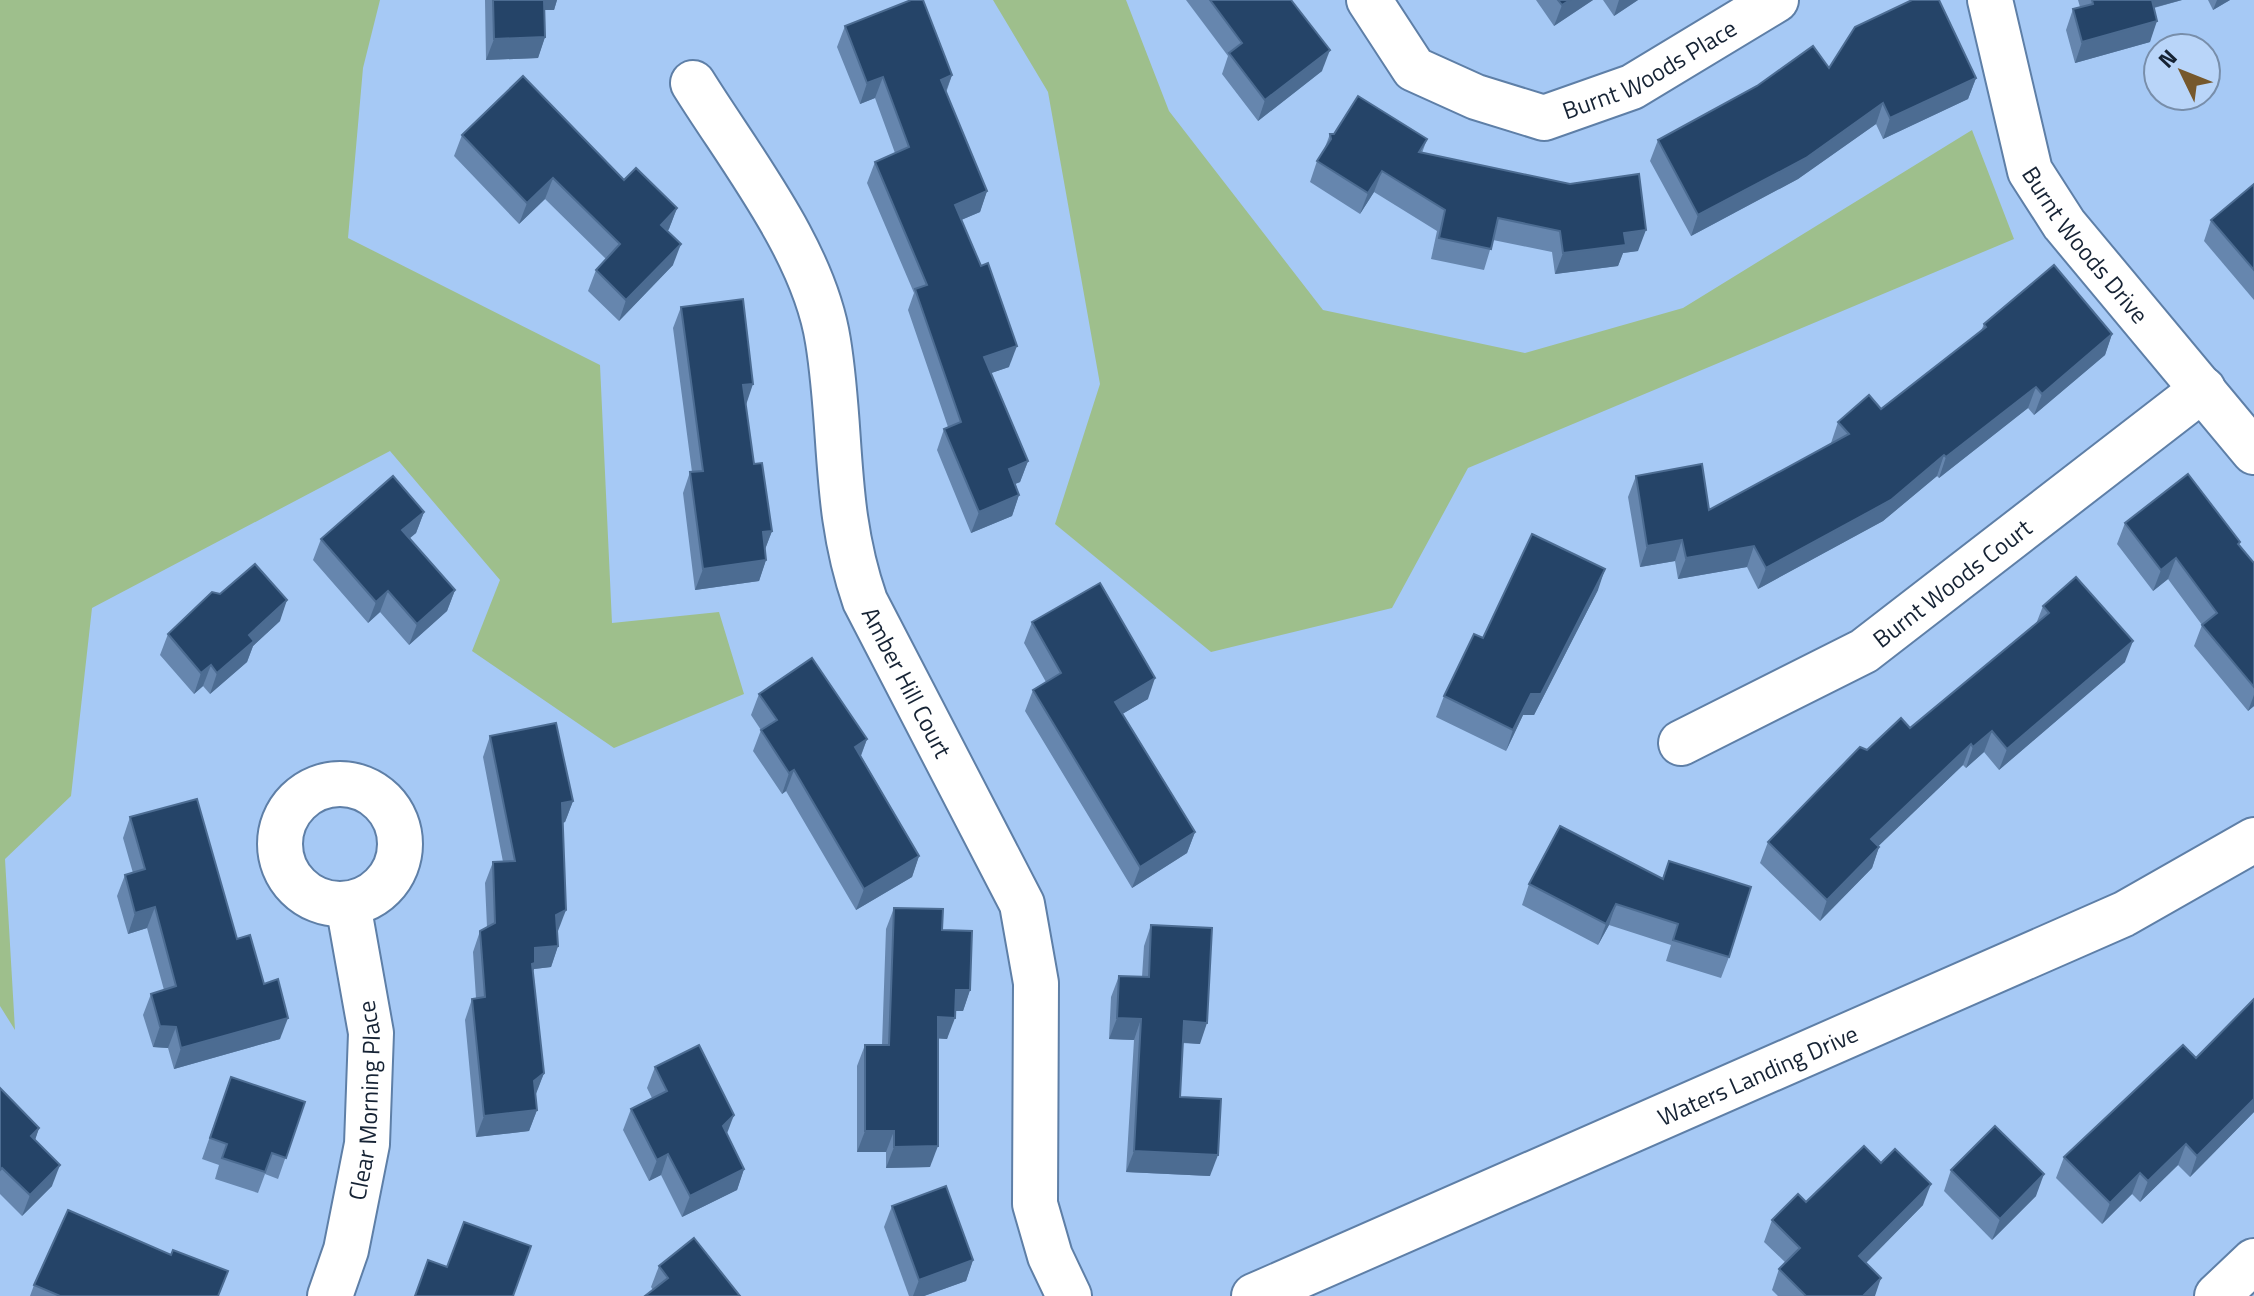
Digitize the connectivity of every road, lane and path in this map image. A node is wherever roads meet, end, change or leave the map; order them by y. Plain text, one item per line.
1 (1369, 0) edge
2 (1776, 0) edge
3 (1990, 0) edge
4 (693, 83) dead end
5 (2203, 389) junction
6 (2254, 452) edge
7 (1681, 743) dead end
8 (2254, 840) edge
9 (348, 904) dead end
10 (2254, 1261) edge
11 (330, 1296) edge
12 (1069, 1296) edge
13 (1254, 1296) edge
14 (2217, 1296) edge

1 - 2 street, Burnt Woods Place
3 - 5 street, Burnt Woods Drive
4 - 12 street, Amber Hill Court
5 - 6 street, Burnt Woods Drive
5 - 7 street, Burnt Woods Court
8 - 13 street, Waters Landing Drive
9 - 11 street, Clear Morning Place
10 - 14 street

